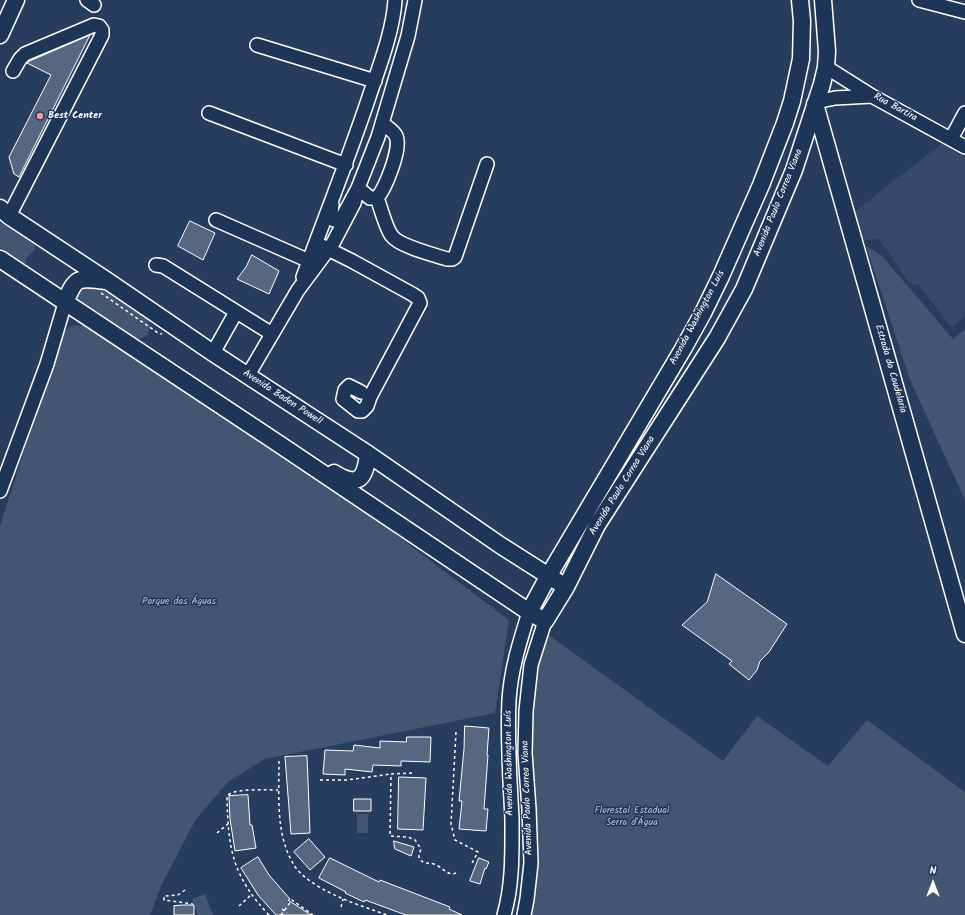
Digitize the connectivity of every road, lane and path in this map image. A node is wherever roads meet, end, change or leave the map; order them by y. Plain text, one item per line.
1 (16, 0) edge
2 (395, 0) edge
3 (415, 0) edge
4 (800, 0) edge
5 (822, 0) edge
6 (919, 0) edge
7 (965, 12) edge
8 (0, 34) edge
9 (257, 45) dead end
10 (801, 59) junction
11 (826, 67) junction
12 (13, 71) dead end
13 (375, 81) junction
14 (872, 96) junction
15 (816, 103) junction
16 (209, 113) dead end
17 (965, 113) edge
18 (382, 123) junction
19 (805, 136) junction
20 (951, 139) junction
21 (965, 146) edge
22 (827, 148) junction
23 (487, 164) dead end
24 (346, 165) junction
25 (358, 188) junction
26 (334, 192) junction
27 (377, 198) junction
28 (5, 212) edge
29 (216, 220) dead end
30 (316, 242) junction
31 (329, 249) junction
32 (0, 259) edge
33 (313, 262) junction
34 (156, 265) dead end
35 (104, 287) junction
36 (65, 303) junction
37 (236, 312) junction
38 (272, 334) junction
39 (166, 335) dead end
40 (213, 353) junction
41 (248, 375) junction
42 (361, 392) dead end
43 (279, 444) junction
44 (368, 454) junction
45 (0, 491) edge
46 (549, 575) junction
47 (566, 587) junction
48 (529, 612) junction
49 (545, 621) junction
50 (965, 634) edge
51 (456, 732) dead end
52 (279, 761) dead end
53 (391, 774) junction
54 (412, 774) dead end
55 (320, 780) dead end
56 (278, 790) dead end
57 (228, 824) junction
58 (217, 833) dead end
59 (472, 862) dead end
60 (458, 872) dead end
61 (185, 890) dead end
62 (252, 894) junction
63 (344, 899) junction
64 (193, 904) dead end
65 (239, 906) dead end
66 (341, 907) dead end
67 (282, 909) dead end
68 (284, 911) junction
69 (287, 914) dead end
70 (269, 915) edge
71 (281, 915) edge
72 (313, 915) edge
73 (387, 915) edge
74 (504, 915) edge
75 (524, 915) edge

1 - 8 main road
2 - 13 street
3 - 18 street
4 - 10 main road, Avenida Washington Luis
5 - 11 main road
6 - 7 street
9 - 13 street
10 - 15 main road
10 - 46 main road, Avenida Washington Luis
11 - 14 street, Rua Bartira
11 - 15 main road
12 - 28 street
13 - 24 street
14 - 15 street
14 - 20 street, Rua Bartira
15 - 19 main road, Avenida Paulo Correa Viana
15 - 22 main road, Estrada da Coudelaria
16 - 24 street
17 - 20 street
18 - 25 street
18 - 27 street
19 - 22 main road
19 - 47 main road, Avenida Paulo Correa Viana
20 - 21 street, Rua Bartira
22 - 50 main road, Estrada da Coudelaria
23 - 27 street
24 - 26 street
25 - 26 street
25 - 27 street
25 - 31 street
26 - 30 street
28 - 35 main road, Avenida Baden Powell
29 - 33 street
30 - 31 street
30 - 33 street
31 - 33 street
31 - 42 street
32 - 36 main road
33 - 38 street
34 - 37 street
35 - 36 main road
35 - 39 path
35 - 40 main road, Avenida Baden Powell
36 - 43 main road
36 - 45 street
37 - 38 street
37 - 40 street
38 - 41 street
40 - 41 main road, Avenida Baden Powell
41 - 44 main road, Avenida Baden Powell
43 - 44 main road
43 - 48 main road
44 - 46 main road, Avenida Baden Powell
46 - 47 main road, Avenida Baden Powell
46 - 48 main road, Avenida Washington Luis
47 - 49 main road, Avenida Paulo Correa Viana
48 - 49 main road
48 - 74 street, Avenida Washington Luís
49 - 75 street, Avenida Paulo Correa Viana
51 - 59 path
52 - 63 path
53 - 54 path
53 - 55 path
53 - 60 path
56 - 57 path
57 - 58 path
57 - 62 path
61 - 64 path
62 - 65 path
62 - 70 path
63 - 66 path
63 - 73 path
67 - 68 path
68 - 69 path
68 - 71 path
68 - 72 path

